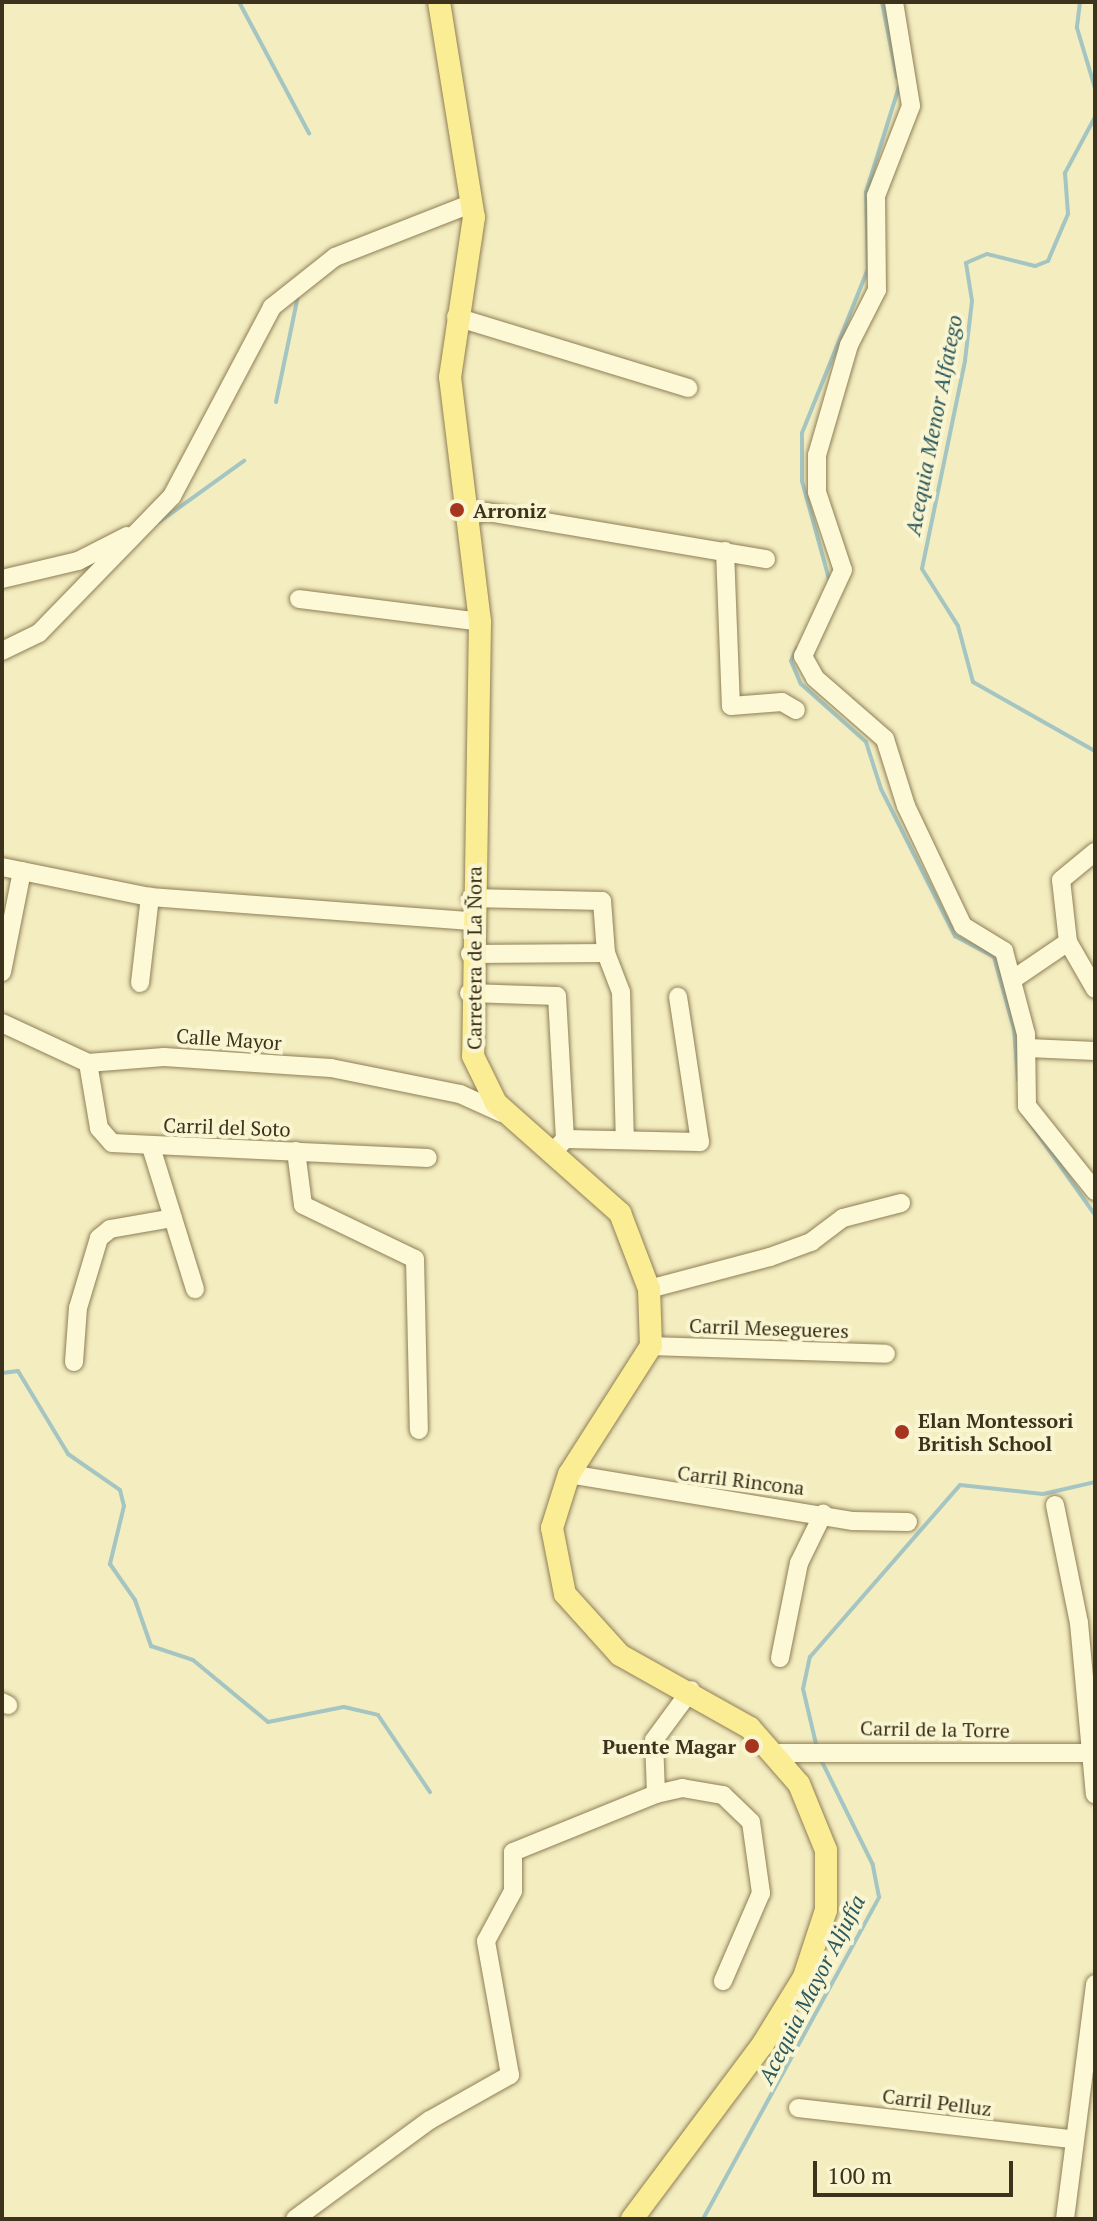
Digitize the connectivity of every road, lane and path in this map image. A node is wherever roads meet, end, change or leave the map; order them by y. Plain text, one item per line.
1 (439, 2) edge
2 (894, 2) edge
3 (473, 203) junction
4 (456, 317) junction
5 (688, 388) dead end
6 (464, 515) junction
7 (140, 529) junction
8 (725, 551) junction
9 (766, 559) dead end
10 (2, 579) edge
11 (299, 599) dead end
12 (480, 622) junction
13 (2, 651) edge
14 (796, 710) dead end
15 (1095, 852) edge
16 (2, 867) edge
17 (22, 871) junction
18 (150, 897) junction
19 (471, 898) junction
20 (471, 921) junction
21 (1068, 942) junction
22 (606, 953) junction
23 (470, 954) junction
24 (2, 972) edge
25 (1015, 978) junction
26 (140, 983) dead end
27 (469, 993) junction
28 (1094, 993) edge
29 (678, 997) dead end
30 (3, 1027) edge
31 (1028, 1048) junction
32 (1095, 1051) edge
33 (473, 1056) junction
34 (88, 1063) junction
35 (460, 1094) junction
36 (513, 1120) junction
37 (625, 1140) junction
38 (559, 1146) junction
39 (151, 1147) junction
40 (296, 1151) junction
41 (428, 1158) dead end
42 (1095, 1191) edge
43 (901, 1203) dead end
44 (173, 1218) junction
45 (195, 1289) dead end
46 (649, 1289) junction
47 (651, 1346) junction
48 (886, 1354) dead end
49 (74, 1362) dead end
50 (419, 1430) dead end
51 (569, 1474) junction
52 (1055, 1505) dead end
53 (823, 1514) junction
54 (908, 1522) dead end
55 (780, 1658) dead end
56 (691, 1690) junction
57 (775, 1753) junction
58 (1092, 1754) edge
59 (656, 1794) junction
60 (1095, 1794) edge
61 (723, 1981) dead end
62 (1095, 1984) edge
63 (1093, 2037) edge
64 (798, 2108) dead end
65 (1071, 2139) junction
66 (295, 2219) edge
67 (632, 2219) edge
68 (1065, 2219) edge

1 - 3 main road, Carretera de La Ñora
2 - 25 street
3 - 4 main road, Carretera de La Ñora
3 - 7 street
4 - 5 street
4 - 6 main road, Carretera de La Ñora
6 - 8 street
6 - 12 main road, Carretera de La Ñora
7 - 10 street
7 - 13 street
8 - 9 street
8 - 14 street
11 - 12 street
12 - 19 main road, Carretera de La Ñora
15 - 21 street
16 - 17 street
17 - 18 street
17 - 24 street
18 - 20 street
18 - 26 street
19 - 20 main road, Carretera de La Ñora
19 - 22 street
20 - 23 main road, Carretera de La Ñora
21 - 25 street
21 - 28 street
22 - 23 street
22 - 37 street
23 - 27 main road, Carretera de La Ñora
25 - 31 street
27 - 33 main road, Carretera de La Ñora
27 - 38 street
29 - 37 street
30 - 34 street, Calle Mayor
31 - 32 street
31 - 42 street
33 - 35 street
33 - 36 main road, Carretera de La Ñora
34 - 35 street, Calle Mayor
34 - 39 street, Carril del Soto
35 - 36 street, Calle Mayor
36 - 38 main road, Carretera de La Ñora
37 - 38 street
38 - 46 main road, Carretera de La Ñora
39 - 40 street, Carril del Soto
39 - 44 street
40 - 41 street, Carril del Soto
40 - 50 street
43 - 46 street
44 - 45 street
44 - 49 street
46 - 47 main road, Carretera de La Ñora
47 - 48 street, Carril Mesegueres
47 - 51 main road
51 - 53 street, Carril Rincona
51 - 56 main road
52 - 58 street
53 - 54 street, Carril Rincona
53 - 55 street
56 - 57 main road
56 - 59 street
57 - 58 street, Carril de la Torre
57 - 67 main road
58 - 60 street
59 - 61 street
59 - 66 street
62 - 63 street
63 - 65 street
64 - 65 street, Carril Pelluz
65 - 68 street

